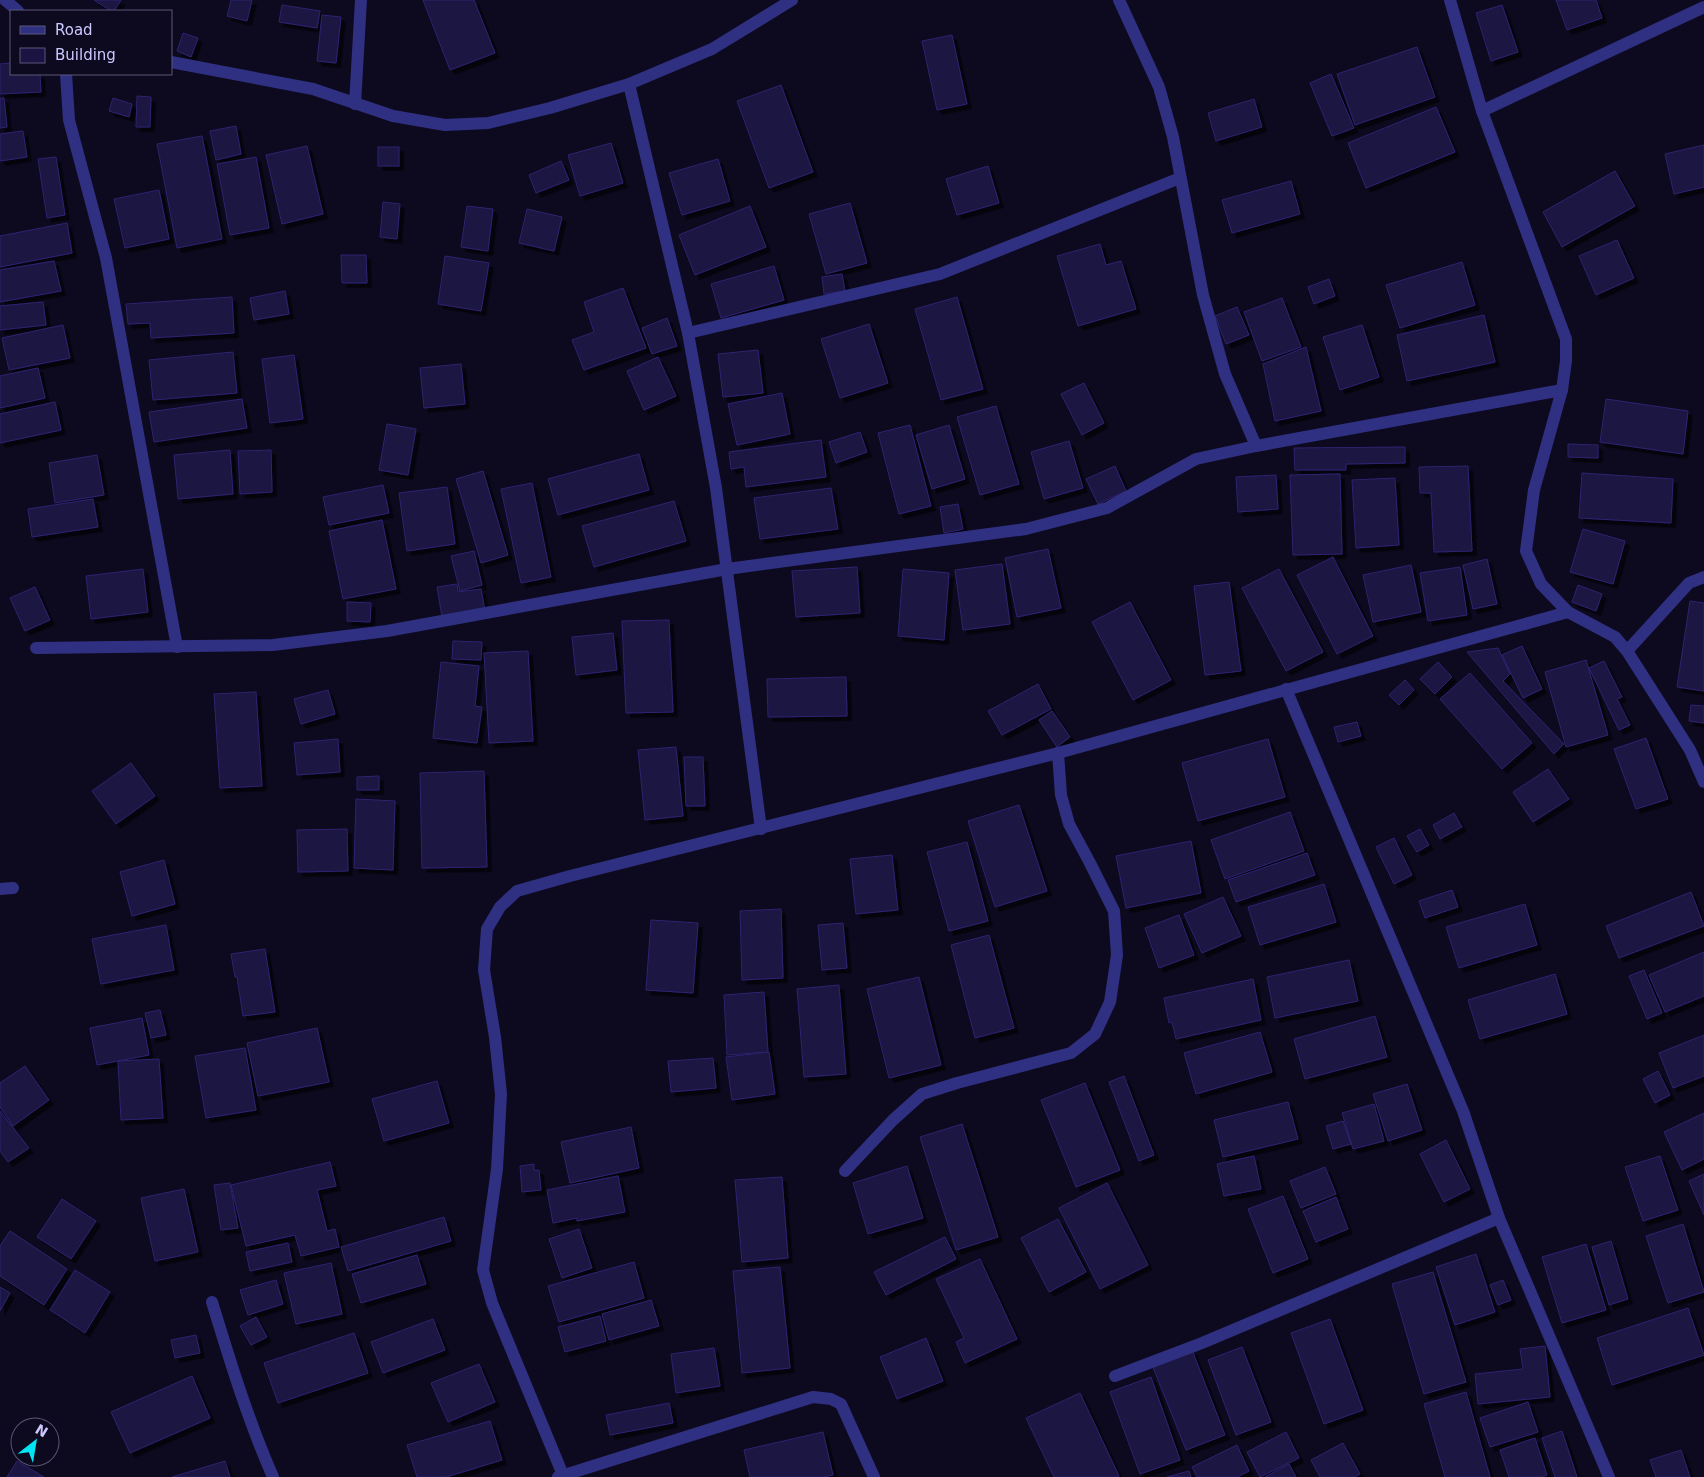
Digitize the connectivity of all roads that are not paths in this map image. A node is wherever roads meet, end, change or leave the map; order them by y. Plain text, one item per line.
1 (5, 0) edge
2 (361, 0) edge
3 (792, 0) edge
4 (1119, 0) edge
5 (1450, 0) edge
6 (1704, 7) edge
7 (17, 10) edge
8 (172, 62) edge
9 (66, 75) edge
10 (629, 84) junction
11 (355, 104) junction
12 (1482, 111) junction
13 (1180, 178) junction
14 (688, 333) junction
15 (1562, 390) junction
16 (1256, 446) junction
17 (727, 569) junction
18 (1704, 577) edge
19 (1568, 612) junction
20 (177, 646) junction
21 (36, 648) dead end
22 (1627, 651) junction
23 (1286, 690) junction
24 (1058, 754) junction
25 (1704, 782) edge
26 (761, 829) junction
27 (13, 888) dead end
28 (0, 889) edge
29 (845, 1171) dead end
30 (1500, 1218) junction
31 (212, 1302) dead end
32 (1115, 1376) dead end
33 (560, 1476) edge
34 (273, 1477) edge
35 (874, 1477) edge
36 (1609, 1477) edge

1 - 7 street
2 - 11 street
3 - 10 street
4 - 13 street
5 - 12 street
6 - 12 street
8 - 11 street
9 - 20 street
10 - 11 street
10 - 14 street
12 - 15 street
13 - 14 street
13 - 16 street
14 - 17 street
15 - 16 street
15 - 19 street
16 - 17 street
17 - 20 street
17 - 26 street
18 - 22 street
19 - 22 street
19 - 23 street
20 - 21 street
22 - 25 street
23 - 24 street
23 - 30 street
24 - 26 street
24 - 29 street
26 - 33 street
27 - 28 street
30 - 32 street
30 - 36 street
31 - 34 street
33 - 35 street

